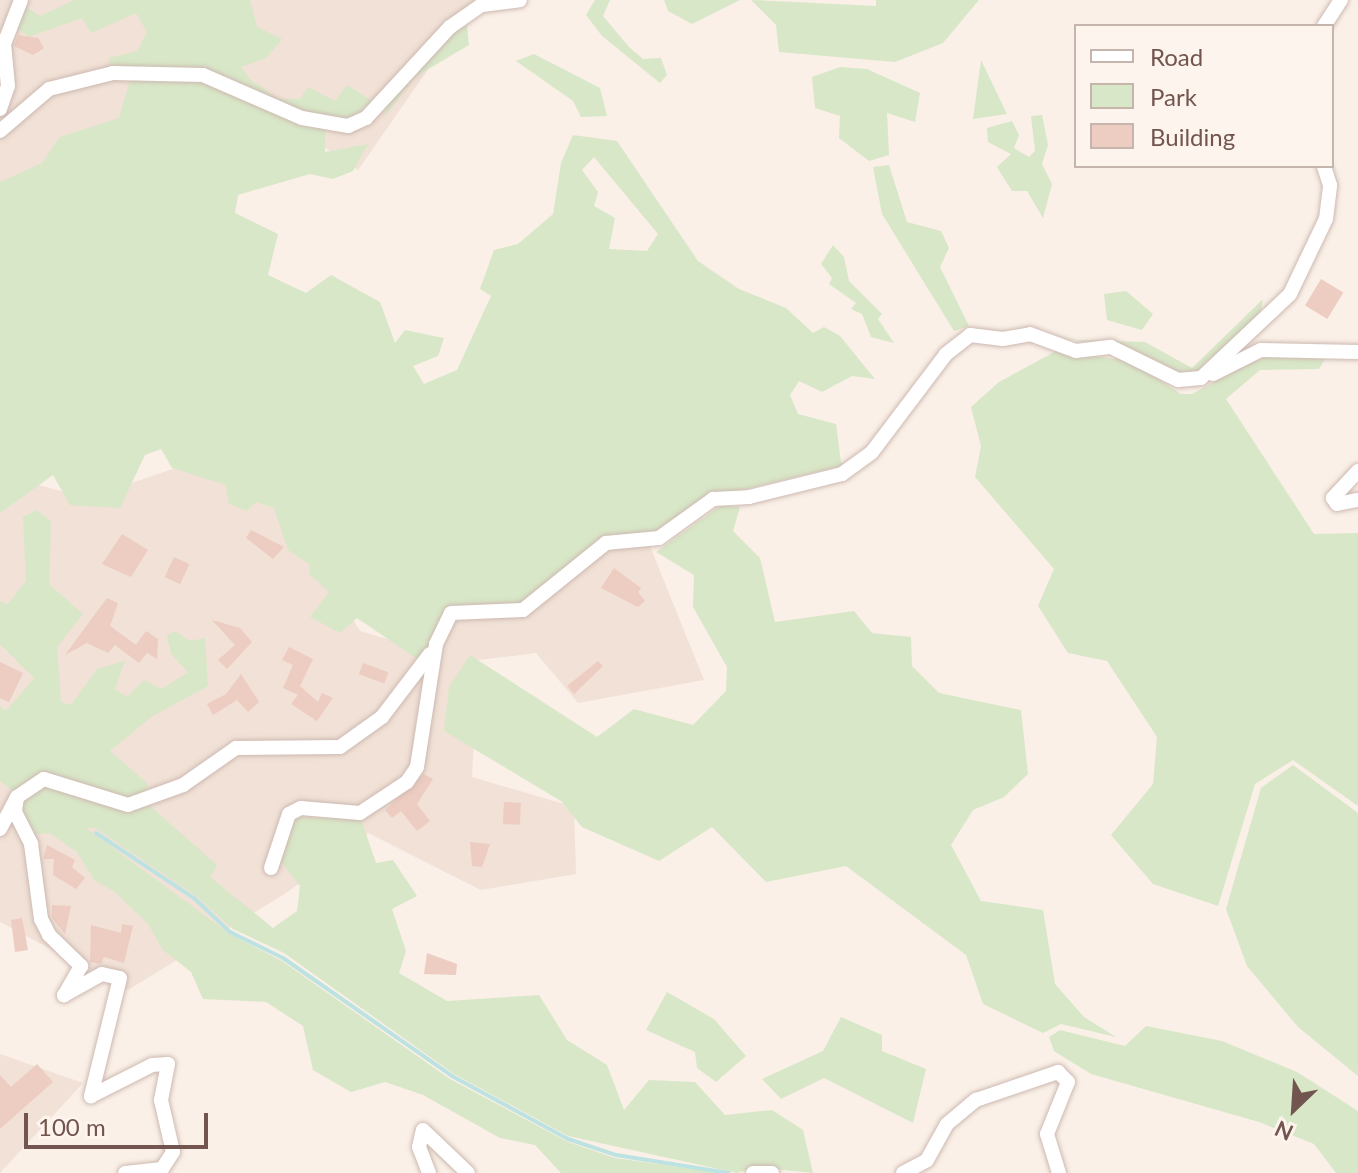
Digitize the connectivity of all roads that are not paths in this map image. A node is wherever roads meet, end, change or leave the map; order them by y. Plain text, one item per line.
1 (21, 0) edge
2 (520, 0) edge
3 (1341, 0) edge
4 (1325, 24) edge
5 (0, 109) edge
6 (0, 131) edge
7 (1325, 168) edge
8 (1358, 352) edge
9 (1201, 378) junction
10 (1358, 471) edge
11 (1358, 500) edge
12 (436, 644) junction
13 (17, 797) junction
14 (0, 829) edge
15 (271, 868) dead end
16 (125, 1173) edge
17 (429, 1173) edge
18 (468, 1173) edge
19 (753, 1173) edge
20 (772, 1173) edge
21 (903, 1173) edge
22 (1059, 1173) edge

1 - 5 street
2 - 6 street
3 - 4 street
7 - 9 street
8 - 9 street
9 - 12 street
10 - 11 street
12 - 13 street
12 - 15 street
13 - 14 street
13 - 16 street
17 - 18 street
19 - 20 street
21 - 22 street

